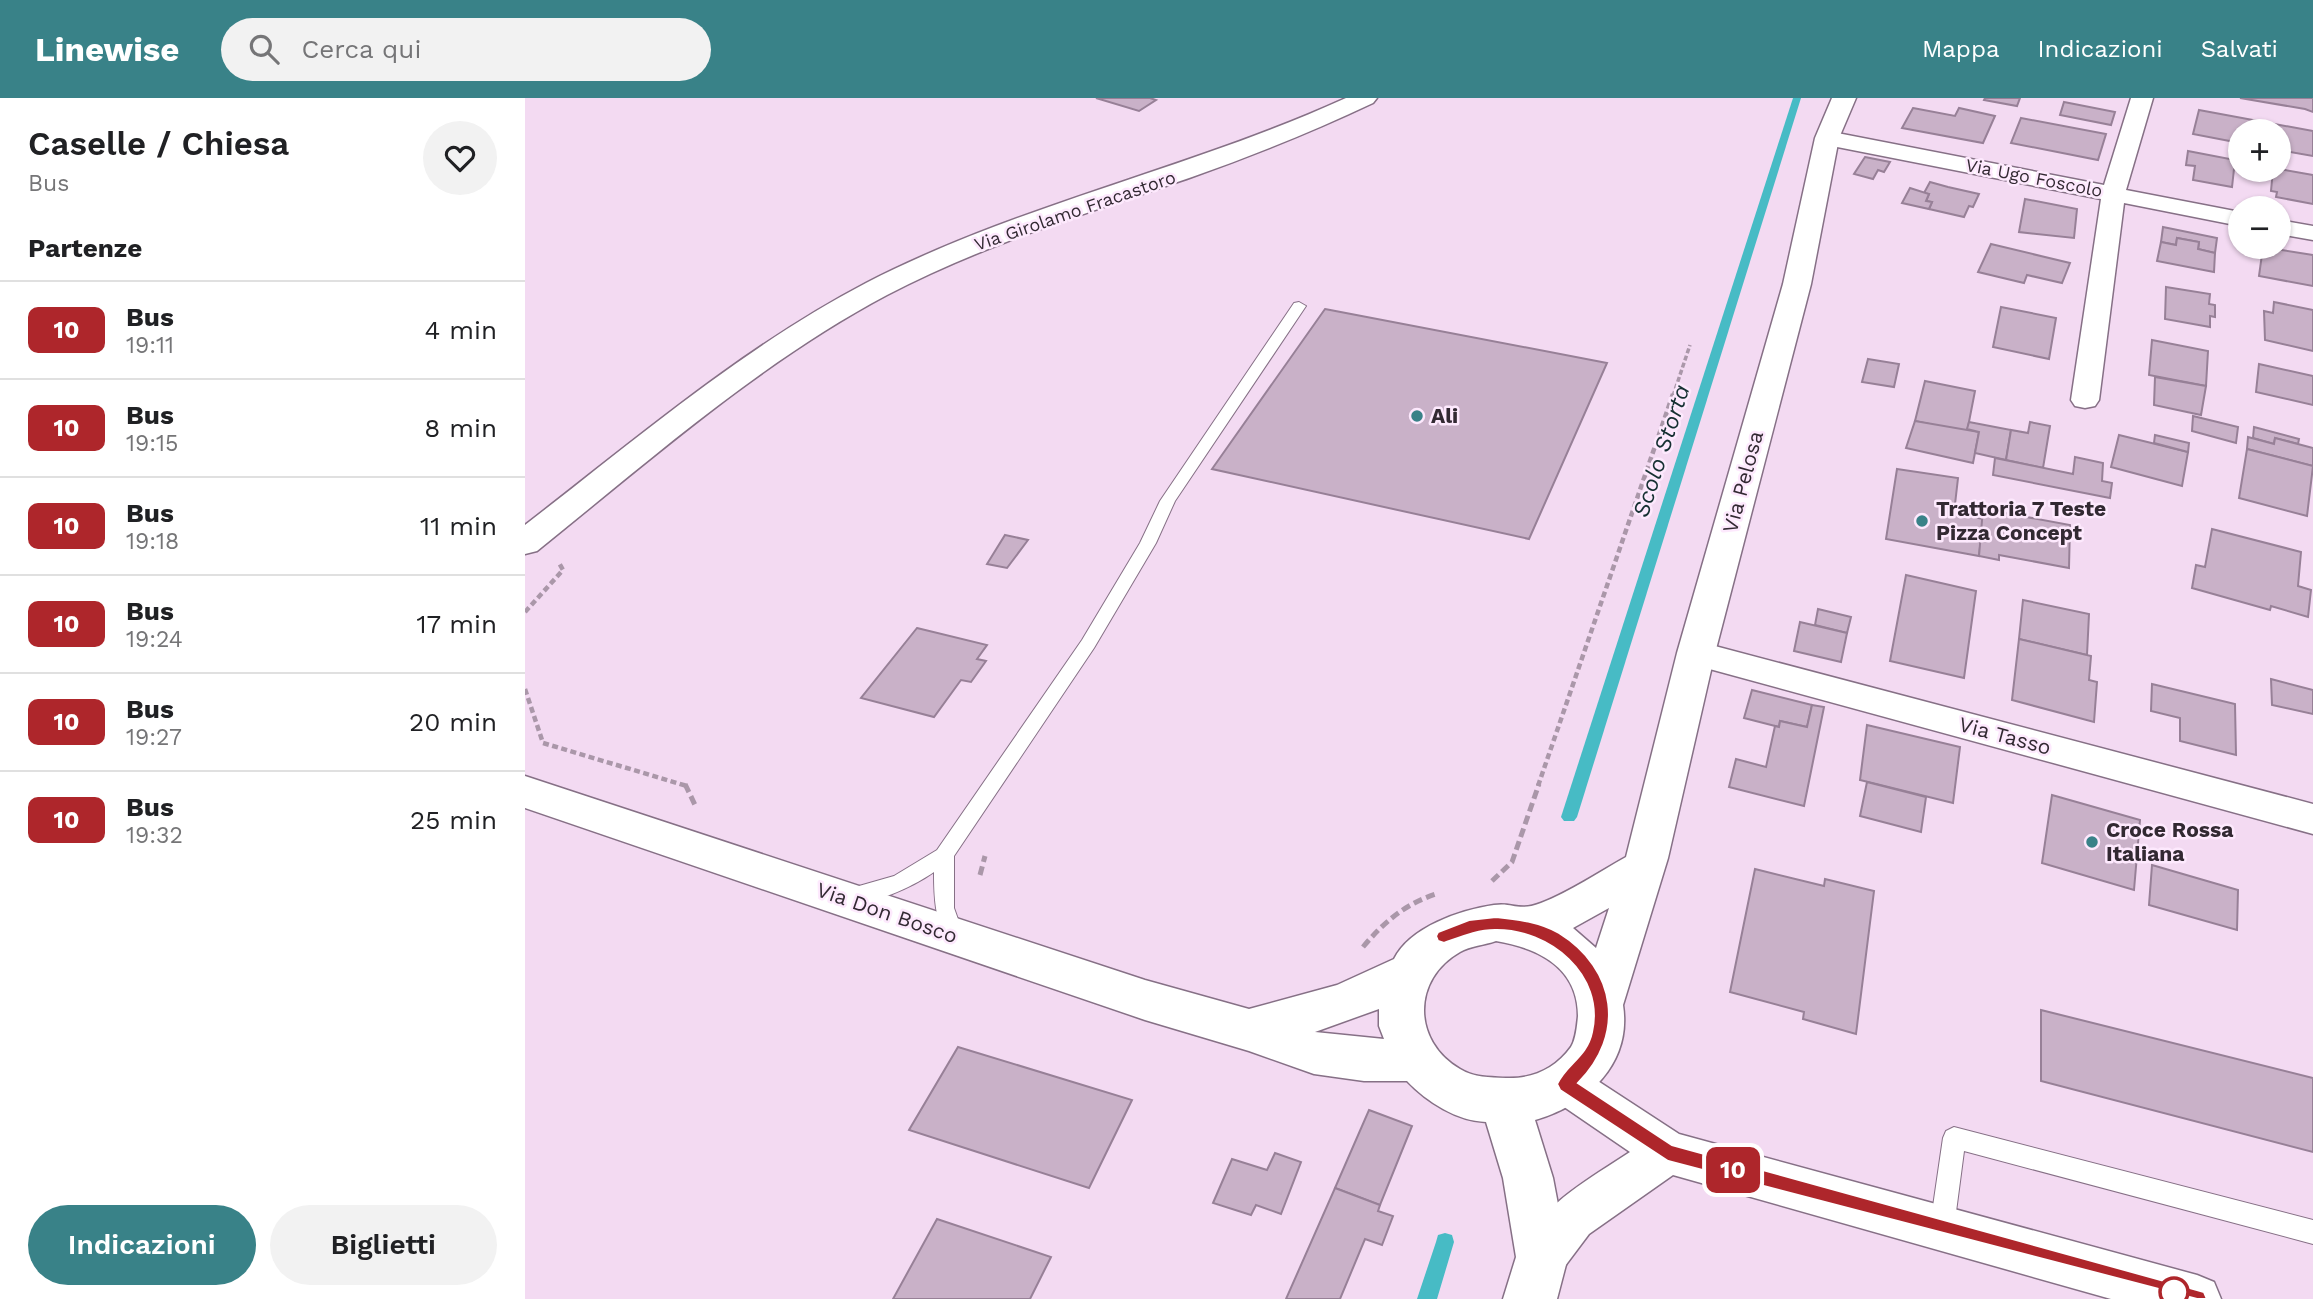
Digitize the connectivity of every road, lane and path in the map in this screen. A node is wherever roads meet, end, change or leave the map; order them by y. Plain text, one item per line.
1 (1365, 98) edge
2 (1845, 98) edge
3 (2142, 98) edge
4 (1827, 138) junction
5 (2113, 194) junction
6 (2228, 217) edge
7 (2291, 229) edge
8 (2313, 233) edge
9 (1299, 306) dead end
10 (1690, 345) dead end
11 (2085, 400) dead end
12 (525, 542) edge
13 (552, 560) dead end
14 (525, 612) edge
15 (1696, 653) junction
16 (525, 689) edge
17 (525, 792) edge
18 (698, 813) dead end
19 (2313, 819) edge
20 (990, 846) dead end
21 (944, 855) junction
22 (1643, 868) junction
23 (979, 881) dead end
24 (1504, 885) dead end
25 (1446, 891) dead end
26 (844, 898) junction
27 (1524, 927) junction
28 (954, 936) junction
29 (1355, 956) dead end
30 (1408, 974) junction
31 (1602, 1001) junction
32 (1249, 1030) junction
33 (1416, 1060) junction
34 (1566, 1084) junction
35 (1505, 1103) junction
36 (1668, 1152) junction
37 (1943, 1227) junction
38 (2313, 1232) edge
39 (1536, 1278) edge
40 (2197, 1299) edge

1 - 12 main road, Via Girolamo Fracastoro
2 - 4 main road, Via Pelosa
3 - 5 street
4 - 5 street, Via Ugo Foscolo
4 - 15 main road, Via Pelosa
5 - 6 street, Via Ugo Foscolo
5 - 11 street
7 - 8 street
9 - 21 lane
10 - 24 path
13 - 14 path
15 - 19 street, Via Tasso
15 - 22 main road, Via Pelosa
16 - 18 path
17 - 26 main road, Via Don Bosco
20 - 23 path
21 - 26 lane
21 - 28 lane
22 - 27 main road
22 - 31 main road, Via Pelosa
25 - 29 path
26 - 28 main road, Via Don Bosco
27 - 30 main road
27 - 31 main road
28 - 32 main road, Via Don Bosco
30 - 32 main road
30 - 33 main road
31 - 34 main road
32 - 33 main road, Via Don Bosco
33 - 35 main road
34 - 35 main road
34 - 36 street
35 - 39 main road
36 - 37 street
36 - 39 street
37 - 38 lane
37 - 40 street

